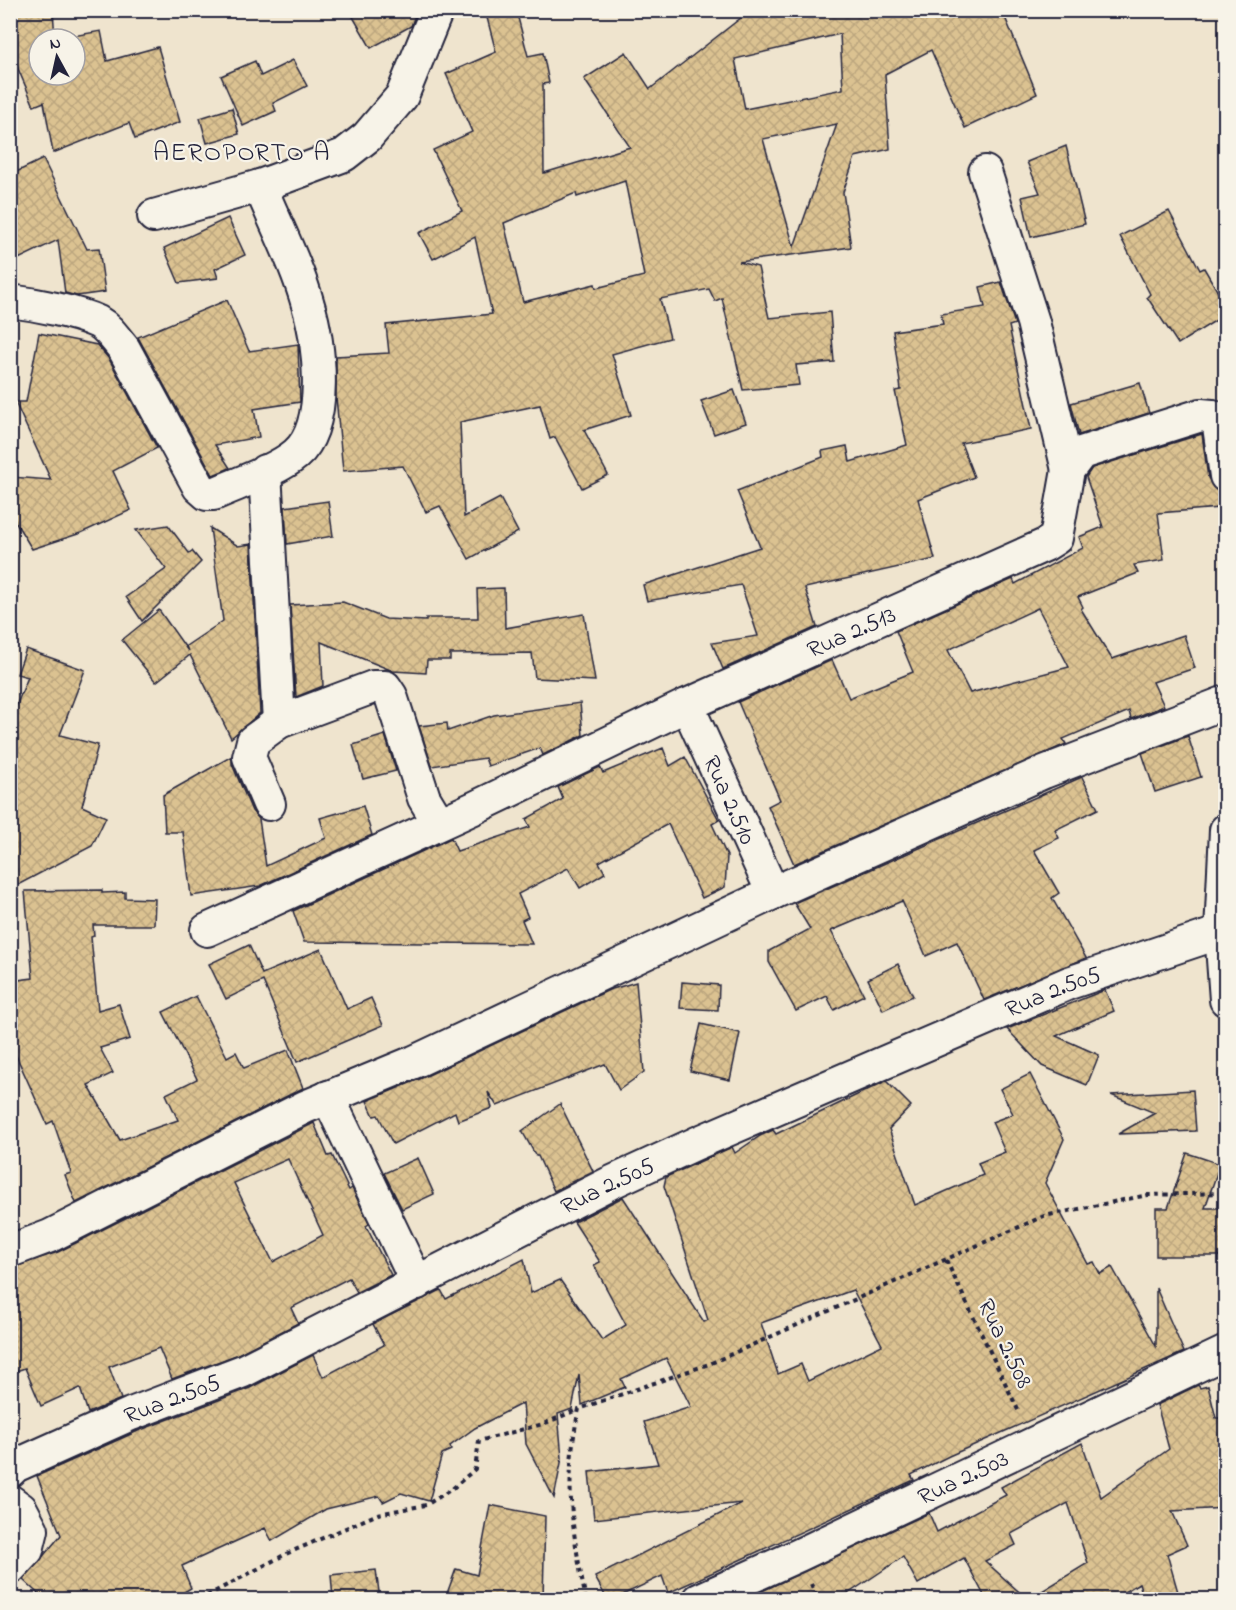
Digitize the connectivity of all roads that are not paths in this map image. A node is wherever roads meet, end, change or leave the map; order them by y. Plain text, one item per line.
1 (437, 10) edge
2 (985, 172) dead end
3 (260, 186) junction
4 (154, 216) dead end
5 (10, 301) edge
6 (1219, 408) edge
7 (265, 471) junction
8 (1068, 471) junction
9 (1226, 476) edge
10 (1226, 702) edge
11 (687, 705) junction
12 (279, 722) junction
13 (269, 804) dead end
14 (440, 823) junction
15 (1226, 830) edge
16 (774, 893) junction
17 (207, 930) dead end
18 (1221, 932) junction
19 (1226, 1000) edge
20 (328, 1097) junction
21 (10, 1251) edge
22 (417, 1283) junction
23 (1226, 1352) edge
24 (10, 1471) edge
25 (10, 1501) edge
26 (10, 1568) edge
27 (699, 1599) edge

1 - 3 street
2 - 8 street
3 - 4 street
3 - 7 street
5 - 7 street
6 - 8 street
6 - 9 street
7 - 12 street
8 - 11 street, Rua 2.513
10 - 16 street
11 - 14 street, Rua 2.513
11 - 16 street, Rua 2.510
12 - 13 street
12 - 14 street
14 - 17 street, Rua 2.513
15 - 18 street
16 - 20 street
18 - 19 street
18 - 22 street, Rua 2.505
20 - 21 street
20 - 22 street
22 - 24 street, Rua 2.505
23 - 27 street, Rua 2.503
25 - 26 street

